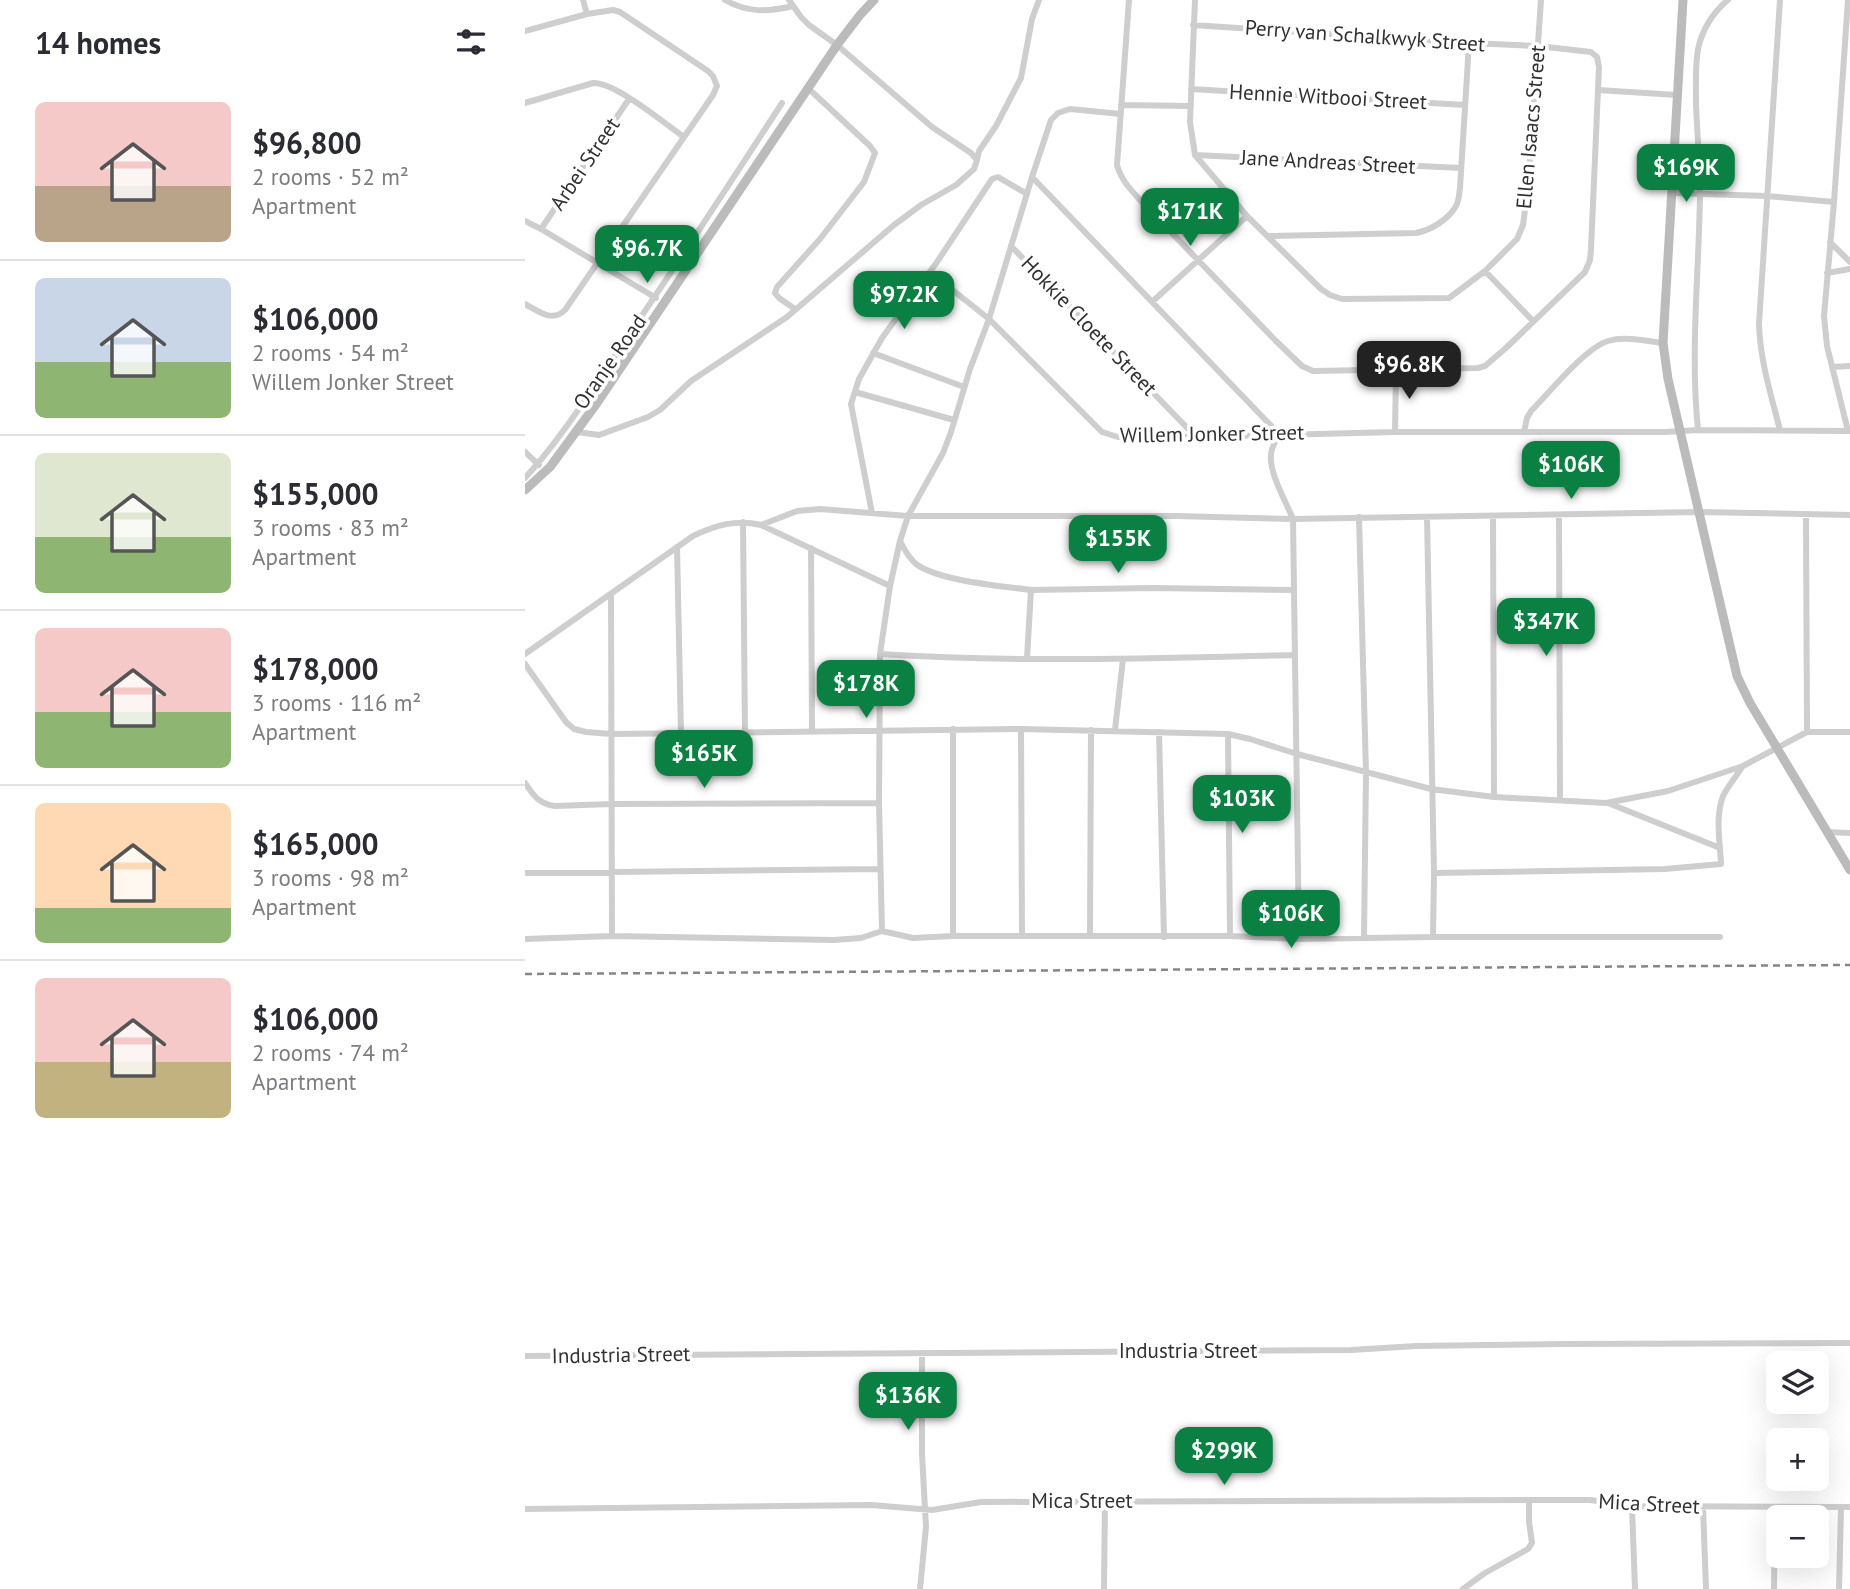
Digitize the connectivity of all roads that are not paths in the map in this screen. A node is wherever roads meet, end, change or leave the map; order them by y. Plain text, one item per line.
1 (583, 0) edge
2 (725, 0) edge
3 (874, 0) edge
4 (1039, 0) edge
5 (1129, 0) edge
6 (1195, 0) edge
7 (1541, 0) edge
8 (1683, 0) edge
9 (1728, 0) edge
10 (1780, 0) edge
11 (1848, 0) edge
12 (791, 3) edge
13 (587, 14) junction
14 (1193, 25) junction
15 (525, 31) edge
16 (1469, 43) junction
17 (837, 46) junction
18 (1538, 46) junction
19 (808, 89) junction
20 (1191, 89) junction
21 (1598, 90) junction
22 (1677, 95) junction
23 (629, 99) junction
24 (525, 103) edge
25 (782, 103) dead end
26 (1121, 105) junction
27 (1465, 105) junction
28 (1190, 106) junction
29 (1121, 114) junction
30 (684, 137) junction
31 (1195, 155) junction
32 (977, 160) junction
33 (1461, 168) junction
34 (1032, 177) junction
35 (1672, 193) junction
36 (1700, 193) junction
37 (1027, 194) junction
38 (1767, 196) junction
39 (1834, 202) junction
40 (1247, 216) junction
41 (525, 222) edge
42 (541, 229) junction
43 (1266, 236) junction
44 (1830, 242) junction
45 (1011, 246) junction
46 (1197, 259) junction
47 (598, 262) junction
48 (1850, 262) edge
49 (1850, 270) edge
50 (930, 271) junction
51 (1485, 271) junction
52 (1828, 273) junction
53 (655, 297) junction
54 (1153, 301) junction
55 (664, 303) junction
56 (525, 304) edge
57 (796, 309) junction
58 (989, 319) junction
59 (1533, 321) junction
60 (1663, 343) junction
61 (873, 353) junction
62 (1850, 366) edge
63 (1832, 367) junction
64 (1396, 370) junction
65 (964, 387) junction
66 (855, 391) junction
67 (954, 420) junction
68 (1698, 430) junction
69 (1780, 430) junction
70 (1849, 431) edge
71 (577, 432) junction
72 (1395, 432) junction
73 (1524, 432) junction
74 (1681, 432) junction
75 (1279, 434) junction
76 (1196, 437) junction
77 (525, 452) edge
78 (537, 464) junction
79 (546, 471) junction
80 (525, 478) edge
81 (525, 490) edge
82 (1699, 512) junction
83 (872, 513) junction
84 (1806, 514) junction
85 (1559, 515) junction
86 (1850, 515) edge
87 (908, 516) junction
88 (1493, 516) junction
89 (1359, 517) junction
90 (1427, 517) junction
91 (1293, 519) junction
92 (743, 522) junction
93 (761, 525) junction
94 (899, 541) junction
95 (677, 547) junction
96 (811, 548) junction
97 (890, 586) junction
98 (1031, 590) junction
99 (1294, 590) junction
100 (611, 595) junction
101 (525, 654) edge
102 (880, 654) junction
103 (1295, 655) junction
104 (1027, 658) junction
105 (1123, 659) junction
106 (525, 664) edge
107 (953, 729) junction
108 (1021, 729) junction
109 (880, 730) junction
110 (1091, 730) junction
111 (1115, 730) junction
112 (812, 731) junction
113 (745, 732) junction
114 (1159, 732) junction
115 (1807, 732) junction
116 (1850, 732) edge
117 (681, 733) junction
118 (612, 734) junction
119 (1227, 734) junction
120 (1777, 747) junction
121 (1297, 754) junction
122 (1743, 766) junction
123 (1366, 772) junction
124 (525, 783) edge
125 (1431, 789) junction
126 (1494, 797) junction
127 (1560, 800) junction
128 (880, 803) junction
129 (1606, 803) junction
130 (611, 804) junction
131 (1827, 832) junction
132 (1850, 833) edge
133 (1720, 848) junction
134 (880, 869) junction
135 (611, 870) junction
136 (1850, 870) edge
137 (525, 873) edge
138 (1434, 873) junction
139 (882, 930) junction
140 (612, 936) junction
141 (953, 936) junction
142 (1022, 936) junction
143 (1090, 936) junction
144 (1230, 936) junction
145 (1164, 937) junction
146 (1433, 937) junction
147 (1720, 937) dead end
148 (1364, 938) junction
149 (525, 939) edge
150 (1299, 939) junction
151 (1850, 1343) edge
152 (922, 1353) junction
153 (525, 1356) edge
154 (1529, 1500) junction
155 (1105, 1501) junction
156 (1632, 1506) junction
157 (1703, 1507) junction
158 (1766, 1507) edge
159 (1850, 1507) edge
160 (525, 1508) edge
161 (1829, 1508) edge
162 (1841, 1508) junction
163 (924, 1510) junction
164 (1774, 1568) edge
165 (921, 1589) edge
166 (1104, 1589) edge
167 (1463, 1589) edge
168 (1635, 1589) edge
169 (1706, 1589) edge
170 (1774, 1589) edge
171 (1839, 1589) edge

1 - 13 street
2 - 12 street
3 - 17 street
4 - 32 street
5 - 26 street
6 - 14 street
7 - 18 street, Ellen Isaacs Street
8 - 22 street
9 - 36 street
10 - 38 street
11 - 39 street
12 - 17 street
13 - 15 street
13 - 30 street
14 - 16 street, Perry van Schalkwyk Street
14 - 20 street
16 - 18 street, Perry van Schalkwyk Street
16 - 27 street
17 - 19 street
17 - 32 street
18 - 21 street, Perry van Schalkwyk Street
18 - 51 street, Ellen Isaacs Street
19 - 55 street
19 - 57 street
20 - 27 street, Hennie Witbooi Street
20 - 28 street
21 - 22 street
21 - 59 street
22 - 35 street
23 - 24 street
23 - 30 street
23 - 42 street, Arbei Street
25 - 53 street, Oranje Road
26 - 28 street
26 - 29 street
27 - 33 street
28 - 31 street
29 - 34 street
29 - 46 street
30 - 47 street
31 - 33 street, Jane Andreas Street
31 - 40 street, Ellen Isaacs Street
32 - 57 street
33 - 43 street
34 - 37 street
34 - 54 street
35 - 36 street
35 - 60 street
36 - 38 street
36 - 68 street
37 - 45 street
37 - 50 street
38 - 39 street
38 - 69 street
39 - 44 street
40 - 43 street, Ellen Isaacs Street
40 - 46 street
41 - 42 street
42 - 47 street
43 - 51 street, Ellen Isaacs Street
44 - 48 street
44 - 52 street
45 - 58 street
45 - 76 street, Hokkie Cloete Street
46 - 54 street
46 - 64 street
47 - 53 street
47 - 56 street
49 - 52 street
50 - 58 street, Willem Jonker Street
50 - 61 street
51 - 59 street
52 - 63 street
53 - 55 street
53 - 78 street, Oranje Road
54 - 75 street
55 - 71 street
57 - 71 street
58 - 65 street
58 - 76 street, Willem Jonker Street
59 - 64 street
60 - 73 street
60 - 74 street
61 - 65 street
61 - 66 street
62 - 63 street
63 - 70 street
64 - 72 street
65 - 67 street
66 - 67 street
66 - 83 street
67 - 87 street
68 - 69 street, Willem Jonker Street
68 - 74 street, Willem Jonker Street
69 - 70 street, Willem Jonker Street
71 - 79 street
72 - 73 street, Willem Jonker Street
72 - 75 street, Willem Jonker Street
73 - 74 street, Willem Jonker Street
74 - 82 street
75 - 76 street, Willem Jonker Street
75 - 91 street
77 - 78 street
78 - 79 street
78 - 80 street, Oranje Road
79 - 81 street
82 - 84 street
82 - 85 street
82 - 120 street
83 - 87 street
83 - 93 street
84 - 86 street
84 - 115 street
85 - 88 street
85 - 127 street
87 - 91 street
87 - 94 street
88 - 90 street
88 - 126 street
89 - 90 street
89 - 91 street
89 - 123 street
90 - 125 street
91 - 99 street
92 - 93 street
92 - 95 street
92 - 113 street
93 - 96 street
94 - 97 street
94 - 98 street
95 - 100 street
95 - 117 street
96 - 97 street
96 - 112 street
97 - 102 street
98 - 99 street
98 - 104 street
99 - 103 street
100 - 101 street
100 - 118 street
102 - 104 street
102 - 109 street
103 - 105 street
103 - 121 street
104 - 105 street
105 - 111 street
106 - 118 street
107 - 108 street
107 - 109 street
107 - 141 street
108 - 110 street
108 - 142 street
109 - 112 street
109 - 128 street
110 - 111 street
110 - 143 street
111 - 114 street
112 - 113 street
113 - 117 street
114 - 119 street
114 - 145 street
115 - 116 street
115 - 120 street
117 - 118 street
118 - 130 street
119 - 121 street
119 - 144 street
120 - 122 street
120 - 131 street
121 - 123 street
121 - 150 street
122 - 129 street
122 - 133 street
123 - 125 street
123 - 148 street
124 - 130 street
125 - 126 street
125 - 138 street
126 - 127 street
127 - 129 street
128 - 130 street
128 - 134 street
129 - 133 street
130 - 135 street
131 - 132 street
131 - 136 street
133 - 138 street
134 - 135 street
134 - 139 street
135 - 137 street
135 - 140 street
138 - 146 street
139 - 140 street
139 - 141 street
140 - 149 street
141 - 142 street
142 - 143 street
143 - 145 street
144 - 145 street
144 - 150 street
146 - 147 street
146 - 148 street
148 - 150 street
151 - 152 street, Industria Street
152 - 153 street, Industria Street
152 - 163 street
154 - 155 street, Mica Street
154 - 156 street, Mica Street
154 - 167 street
155 - 163 street, Mica Street
155 - 166 street
156 - 157 street, Mica Street
156 - 168 street
157 - 158 street, Mica Street
157 - 169 street
159 - 162 street, Mica Street
160 - 163 street, Mica Street
161 - 162 street, Mica Street
162 - 171 street
163 - 165 street
164 - 170 street

